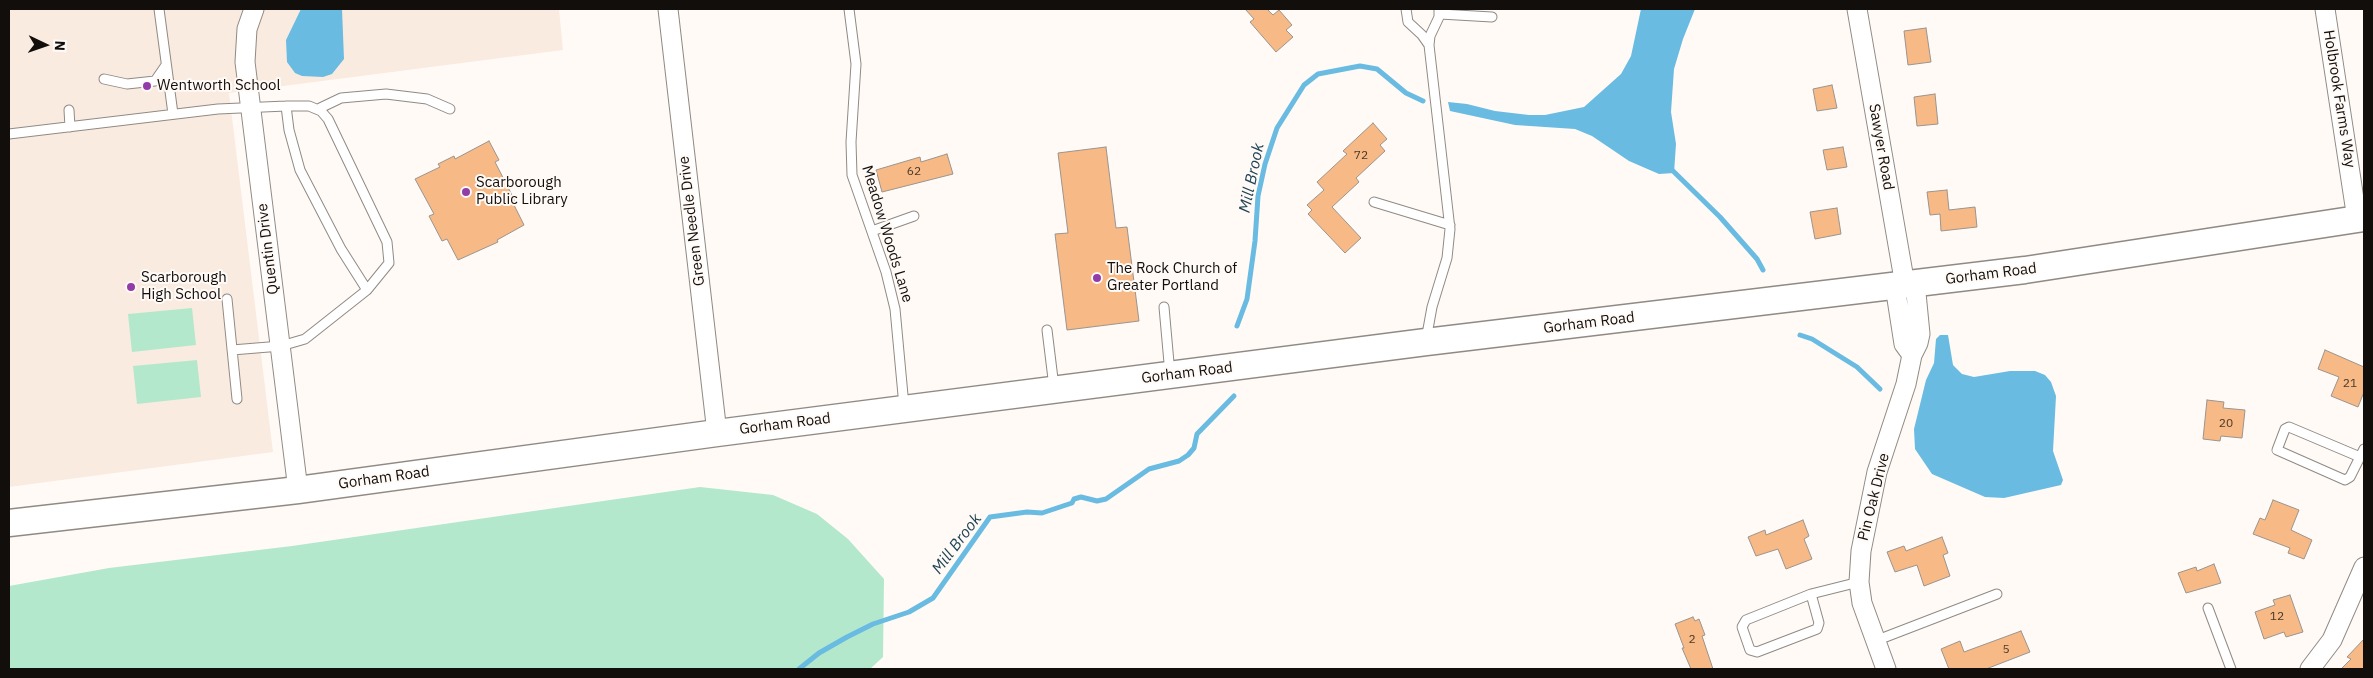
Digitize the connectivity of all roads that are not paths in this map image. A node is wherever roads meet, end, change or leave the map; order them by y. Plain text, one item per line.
1 (159, 9) edge
2 (254, 9) edge
3 (668, 9) edge
4 (848, 9) edge
5 (1403, 9) edge
6 (1857, 9) edge
7 (2324, 9) edge
8 (1439, 11) edge
9 (1492, 17) dead end
10 (1429, 45) junction
11 (166, 65) junction
12 (104, 80) dead end
13 (286, 106) junction
14 (251, 107) junction
15 (318, 109) junction
16 (450, 109) dead end
17 (69, 110) dead end
18 (173, 114) junction
19 (70, 127) junction
20 (9, 134) edge
21 (1374, 202) dead end
22 (914, 216) dead end
23 (2361, 218) edge
24 (1450, 225) junction
25 (872, 231) junction
26 (1905, 285) junction
27 (367, 290) junction
28 (227, 299) dead end
29 (1164, 307) dead end
30 (1048, 330) dead end
31 (1426, 342) junction
32 (281, 346) junction
33 (232, 350) junction
34 (1912, 355) joint
35 (1170, 375) junction
36 (1054, 390) junction
37 (237, 399) dead end
38 (904, 408) junction
39 (717, 433) junction
40 (2362, 453) edge
41 (298, 490) junction
42 (9, 523) edge
43 (2364, 567) edge
44 (1859, 582) junction
45 (1811, 594) junction
46 (1998, 594) dead end
47 (2208, 608) dead end
48 (1875, 641) junction
49 (1886, 669) edge
50 (2231, 669) edge
51 (2310, 669) edge

1 - 11 lane
2 - 14 street, Quentin Drive
3 - 39 street, Green Needle Drive
4 - 25 lane, Meadow Woods Lane
5 - 10 lane
6 - 26 street, Sawyer Road
7 - 23 street, Holbrook Farms Way
8 - 9 lane
8 - 10 lane
10 - 24 lane
11 - 12 lane
11 - 18 lane
13 - 14 lane
13 - 15 lane
13 - 27 lane
14 - 18 lane
14 - 32 street, Quentin Drive
15 - 16 lane
15 - 27 lane
17 - 19 lane
18 - 19 lane
19 - 20 lane
21 - 24 lane
22 - 25 lane
23 - 26 main road, Gorham Road
24 - 31 lane
25 - 38 lane, Meadow Woods Lane
26 - 31 main road, Gorham Road
26 - 34 street, Sawyer Road
27 - 32 lane
28 - 33 lane
29 - 35 lane
30 - 36 lane
31 - 35 main road, Gorham Road
32 - 33 lane
32 - 41 street, Quentin Drive
33 - 37 lane
34 - 44 street, Pin Oak Drive
35 - 36 main road, Gorham Road
36 - 38 main road, Gorham Road
38 - 39 main road, Gorham Road
39 - 41 main road, Gorham Road
40 - 40 lane
41 - 42 main road, Gorham Road
43 - 51 street
44 - 45 lane
44 - 48 street, Pin Oak Drive
45 - 45 lane
46 - 48 lane
47 - 50 lane
48 - 49 street, Pin Oak Drive

